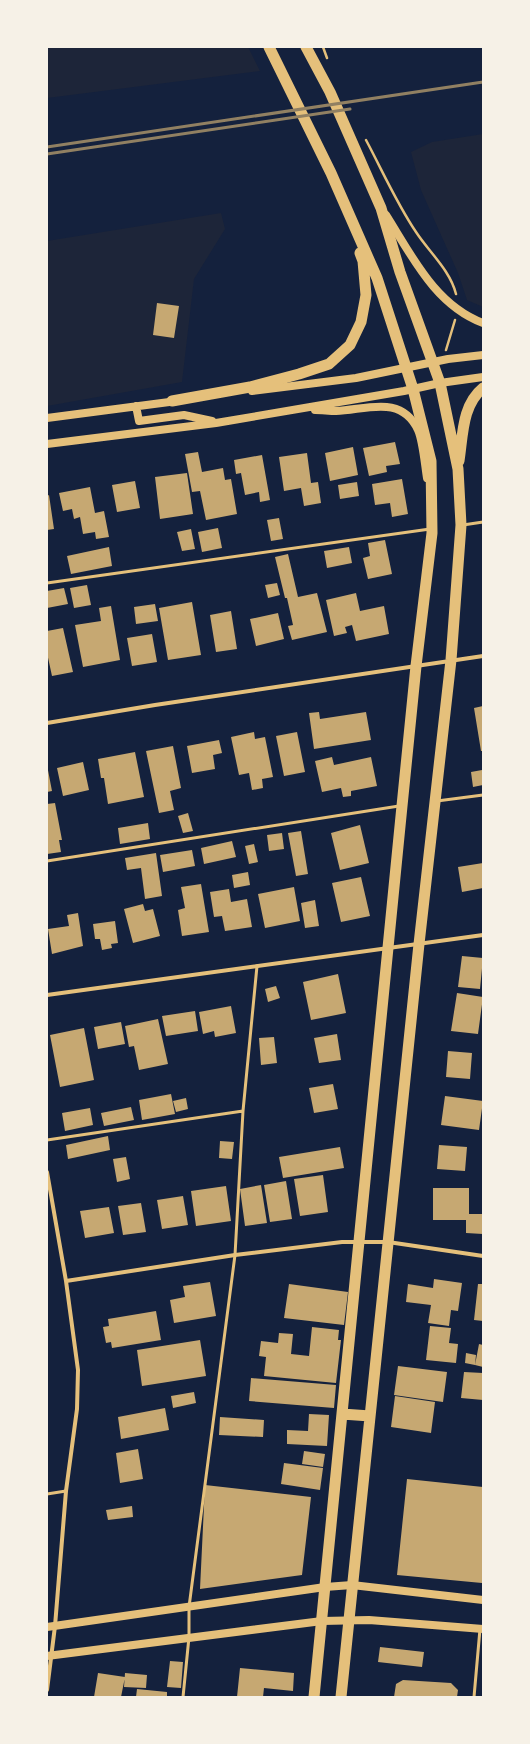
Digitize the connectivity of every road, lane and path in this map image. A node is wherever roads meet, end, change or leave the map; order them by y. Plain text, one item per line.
1 (269, 47) edge
2 (306, 47) edge
3 (365, 137) dead end
4 (381, 208) junction
5 (348, 211) junction
6 (457, 310) junction
7 (483, 323) edge
8 (483, 355) edge
9 (448, 359) junction
10 (432, 363) junction
11 (406, 368) junction
12 (483, 377) edge
13 (440, 383) junction
14 (483, 388) edge
15 (413, 389) junction
16 (172, 402) junction
17 (136, 406) junction
18 (299, 409) junction
19 (47, 418) edge
20 (216, 422) junction
21 (47, 444) edge
22 (458, 469) junction
23 (432, 515) junction
24 (483, 522) edge
25 (461, 525) junction
26 (432, 529) junction
27 (47, 583) edge
28 (483, 656) edge
29 (451, 660) junction
30 (416, 666) junction
31 (47, 723) edge
32 (483, 795) edge
33 (435, 802) junction
34 (402, 806) junction
35 (47, 861) edge
36 (483, 935) edge
37 (419, 944) junction
38 (387, 947) junction
39 (257, 966) junction
40 (47, 995) edge
41 (244, 1111) junction
42 (47, 1140) edge
43 (47, 1172) edge
44 (360, 1241) junction
45 (388, 1242) junction
46 (235, 1255) junction
47 (483, 1256) edge
48 (66, 1281) junction
49 (342, 1414) junction
50 (370, 1416) junction
51 (66, 1491) junction
52 (47, 1494) edge
53 (352, 1586) junction
54 (325, 1587) junction
55 (483, 1600) edge
56 (189, 1607) junction
57 (349, 1620) junction
58 (322, 1621) junction
59 (51, 1626) edge
60 (482, 1629) edge
61 (189, 1637) junction
62 (49, 1656) edge
63 (47, 1690) edge
64 (183, 1697) edge
65 (314, 1697) edge
66 (341, 1697) edge
67 (474, 1697) edge

1 - 5 highway
2 - 4 highway
3 - 6 path
4 - 6 main road
4 - 10 highway
5 - 11 highway
5 - 16 highway
6 - 7 main road
6 - 9 path
8 - 9 main road
9 - 10 main road
10 - 11 main road
10 - 13 highway
11 - 15 highway
11 - 16 main road
12 - 13 main road
13 - 15 main road
13 - 22 highway
14 - 22 highway
15 - 18 main road
15 - 23 highway
16 - 17 main road
17 - 19 main road
17 - 20 main road
18 - 20 main road
18 - 23 main road
20 - 21 main road
22 - 25 highway
23 - 26 highway
24 - 25 lane
25 - 29 highway
26 - 27 lane
26 - 30 highway
28 - 29 street
29 - 30 street
29 - 33 highway
30 - 31 street
30 - 34 highway
32 - 33 lane
33 - 37 highway
34 - 35 lane
34 - 38 highway
36 - 37 street
37 - 38 street
37 - 45 highway
38 - 39 street
38 - 44 highway
39 - 40 street
39 - 41 lane
41 - 42 lane
41 - 46 lane
43 - 48 street
44 - 45 street
44 - 46 street
44 - 49 highway
45 - 47 street
45 - 50 highway
46 - 48 street
46 - 56 lane
48 - 51 street
49 - 50 highway
49 - 54 highway
50 - 53 highway
51 - 52 lane
51 - 59 street
53 - 54 main road
53 - 55 main road
53 - 57 highway
54 - 56 main road
54 - 58 highway
56 - 59 main road
56 - 61 lane
57 - 58 main road
57 - 60 main road
57 - 66 highway
58 - 61 main road
58 - 65 highway
59 - 62 street
60 - 67 lane
61 - 62 main road
61 - 64 lane
62 - 63 street

